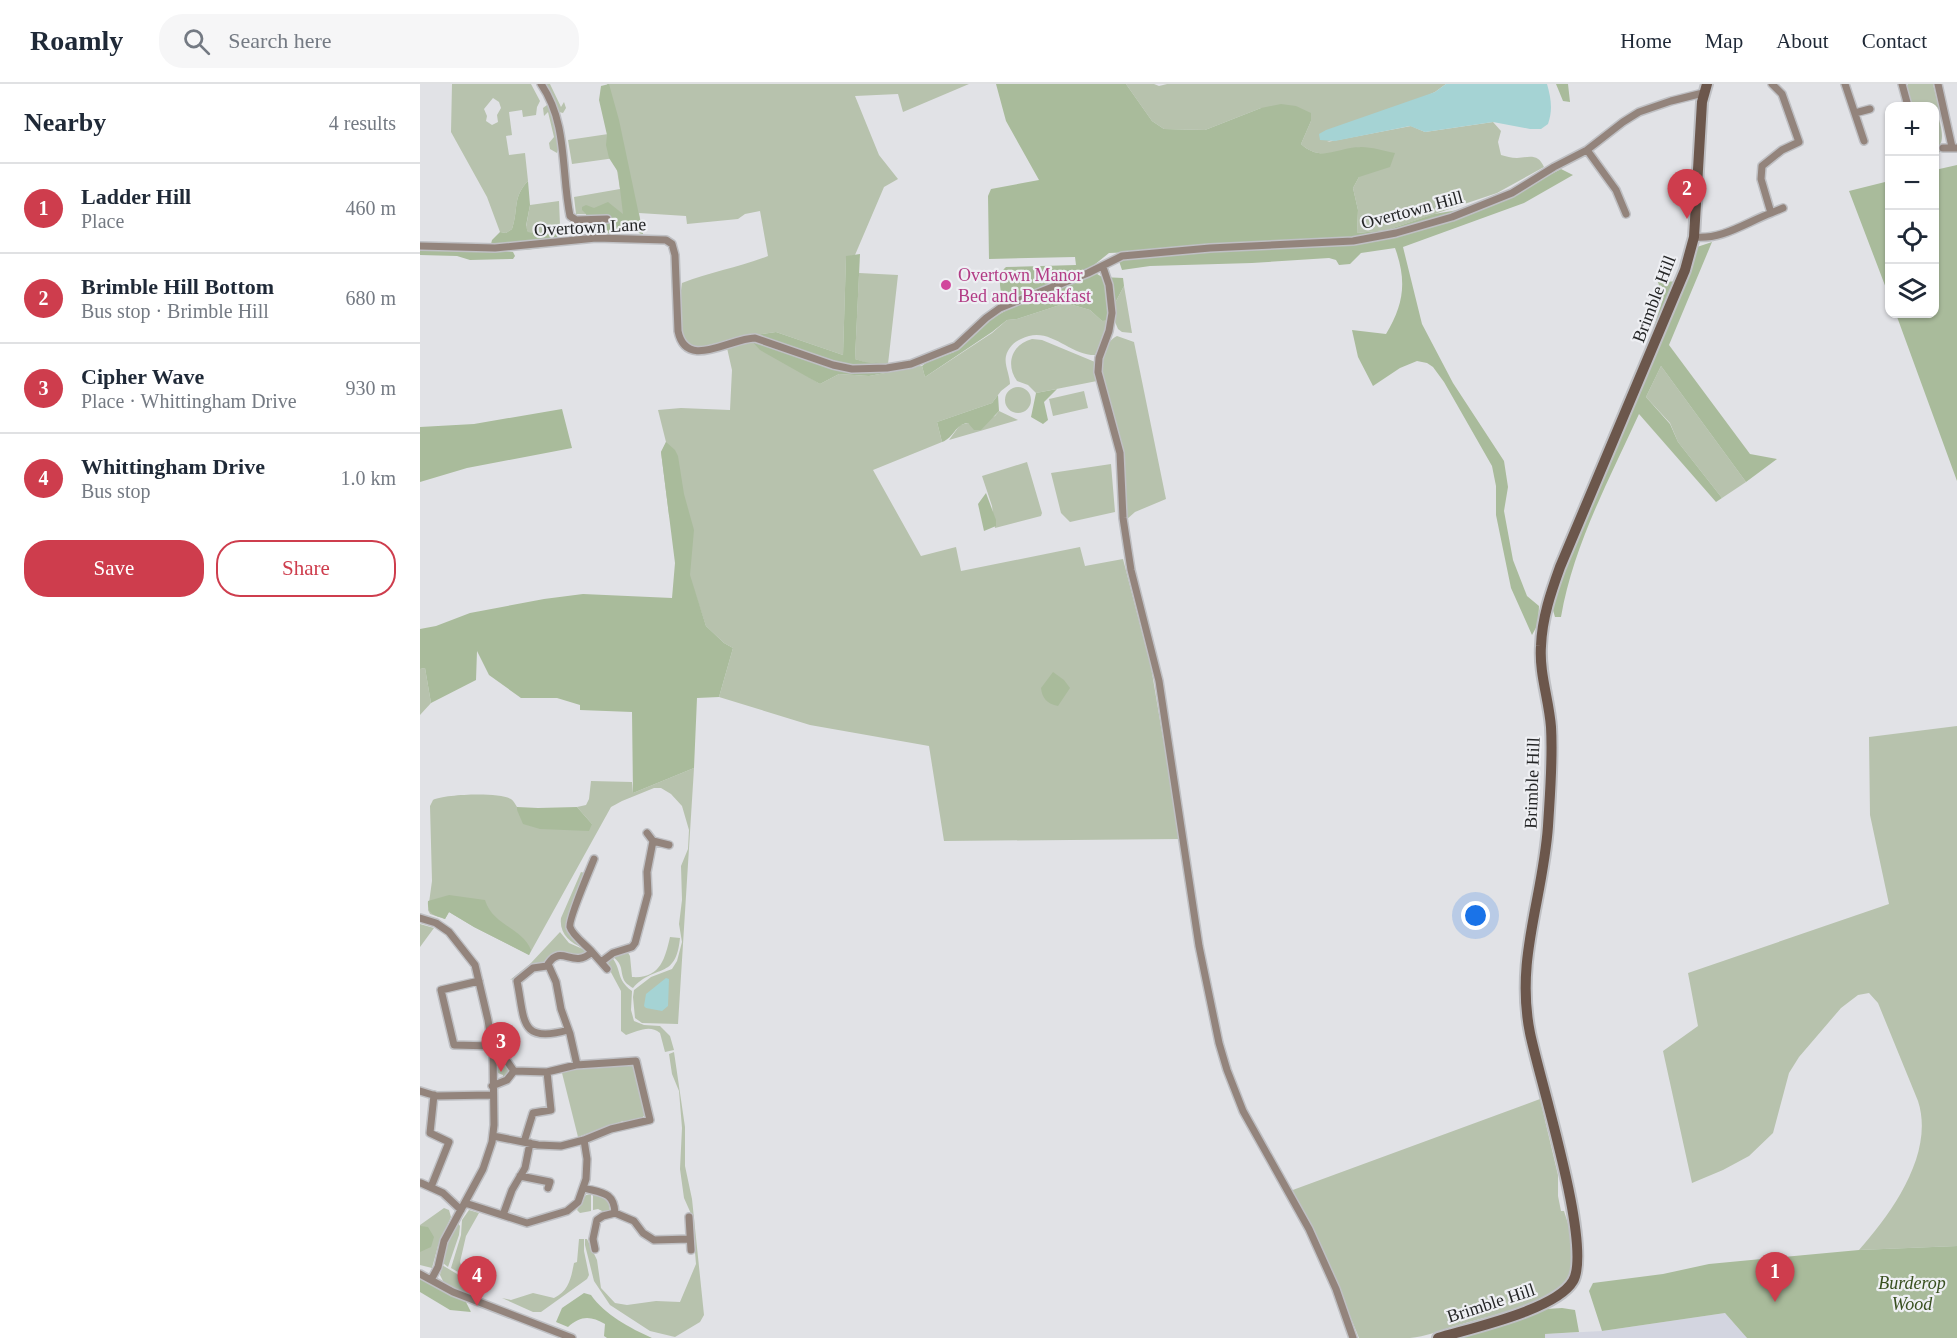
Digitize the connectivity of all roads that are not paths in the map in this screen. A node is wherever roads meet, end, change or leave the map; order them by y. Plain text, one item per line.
1 (541, 84) edge
2 (1772, 84) edge
3 (1845, 84) edge
4 (1902, 84) edge
5 (1938, 84) edge
6 (1705, 88) edge
7 (1907, 102) edge
8 (1870, 108) dead end
9 (1855, 113) junction
10 (1807, 140) dead end
11 (1864, 141) dead end
12 (1799, 142) junction
13 (1943, 148) dead end
14 (1954, 148) edge
15 (1587, 150) junction
16 (1783, 208) dead end
17 (1771, 213) junction
18 (1626, 214) dead end
19 (607, 219) dead end
20 (1694, 237) junction
21 (420, 246) edge
22 (1103, 267) junction
23 (646, 833) dead end
24 (653, 841) junction
25 (669, 845) dead end
26 (594, 859) dead end
27 (420, 918) edge
28 (592, 952) junction
29 (601, 962) junction
30 (547, 966) junction
31 (607, 969) dead end
32 (479, 981) junction
33 (568, 1030) junction
34 (492, 1047) junction
35 (577, 1065) junction
36 (514, 1071) junction
37 (547, 1072) junction
38 (492, 1086) junction
39 (420, 1091) edge
40 (434, 1095) junction
41 (492, 1095) junction
42 (494, 1136) junction
43 (584, 1140) junction
44 (527, 1142) junction
45 (520, 1176) junction
46 (421, 1184) edge
47 (431, 1187) junction
48 (548, 1188) dead end
49 (584, 1188) junction
50 (463, 1207) junction
51 (615, 1213) junction
52 (503, 1215) junction
53 (689, 1217) dead end
54 (690, 1239) junction
55 (596, 1249) dead end
56 (691, 1250) dead end
57 (420, 1274) edge
58 (431, 1280) junction
59 (572, 1338) edge
60 (1353, 1338) edge
61 (1438, 1338) edge

1 - 19 street
2 - 12 street
3 - 9 street
4 - 7 street
5 - 14 street
6 - 15 street, Overtown Hill
6 - 20 main road, Brimble Hill
8 - 9 street
9 - 11 street
10 - 12 street
12 - 17 street
13 - 14 street
15 - 18 street
15 - 22 street, Overtown Hill
16 - 17 street
17 - 20 street
20 - 61 main road, Brimble Hill
21 - 22 street, Overtown Lane
22 - 60 street
23 - 24 street
24 - 25 street
24 - 29 street
26 - 28 street
27 - 32 street
28 - 29 street
28 - 30 street
29 - 31 street
30 - 33 street
30 - 33 street
32 - 34 street
32 - 34 street
33 - 35 street
34 - 36 street
34 - 38 street
35 - 37 street
35 - 43 street
36 - 37 street
36 - 38 street
37 - 44 street
38 - 41 street
39 - 40 street
40 - 41 street
40 - 47 street
41 - 42 street
42 - 44 street
42 - 50 street
43 - 44 street
43 - 49 street
44 - 45 street
45 - 48 street
45 - 52 street
46 - 47 street
47 - 50 street
49 - 51 street
49 - 52 street
50 - 52 street
50 - 58 street
51 - 54 street
51 - 55 street
53 - 54 street
54 - 56 street
57 - 58 street
58 - 59 street

